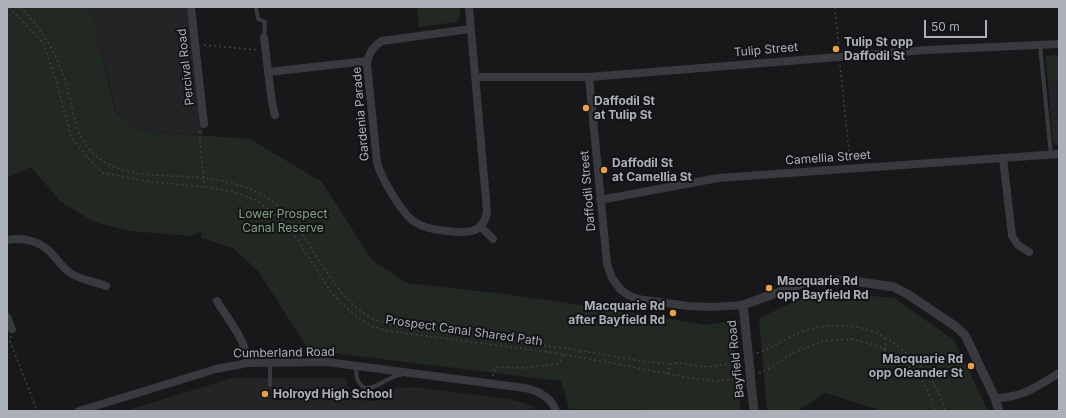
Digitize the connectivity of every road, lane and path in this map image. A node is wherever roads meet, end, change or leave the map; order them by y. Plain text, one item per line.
1 (9, 7) edge
2 (20, 7) edge
3 (191, 7) edge
4 (256, 7) edge
5 (469, 7) edge
6 (835, 7) edge
7 (470, 30) junction
8 (264, 38) joint
9 (195, 44) junction
10 (1059, 44) edge
11 (1040, 45) junction
12 (265, 51) junction
13 (840, 56) junction
14 (367, 61) junction
15 (268, 72) junction
16 (475, 77) junction
17 (589, 77) junction
18 (275, 115) dead end
19 (204, 124) joint
20 (1055, 155) edge
21 (1003, 158) junction
22 (851, 169) junction
23 (205, 178) junction
24 (205, 187) junction
25 (600, 200) junction
26 (480, 226) junction
27 (493, 239) dead end
28 (7, 240) edge
29 (1029, 252) dead end
30 (106, 286) dead end
31 (217, 301) dead end
32 (743, 305) junction
33 (7, 317) edge
34 (12, 329) joint
35 (883, 337) junction
36 (885, 350) junction
37 (563, 354) junction
38 (748, 356) junction
39 (248, 363) junction
40 (270, 363) junction
41 (671, 364) junction
42 (356, 366) junction
43 (411, 373) junction
44 (760, 373) dead end
45 (1059, 373) edge
46 (667, 374) junction
47 (741, 378) dead end
48 (491, 384) junction
49 (270, 386) dead end
50 (996, 398) junction
51 (37, 411) edge
52 (79, 411) edge
53 (556, 411) edge
54 (754, 411) edge
55 (935, 411) edge
56 (945, 411) edge
57 (1000, 411) edge

1 - 24 path, Prospect Canal Shared Path
2 - 23 path
3 - 9 street, Percival Road
4 - 8 lane
5 - 7 street
6 - 13 path
7 - 14 street, Gardenia Parade
7 - 16 street
8 - 12 street
9 - 12 path
9 - 19 street, Percival Road
10 - 11 street, Tulip Street
11 - 13 street, Tulip Street
11 - 20 lane
12 - 15 street
13 - 17 street, Tulip Street
13 - 22 path
14 - 15 street
14 - 26 street, Gardenia Parade
15 - 18 street
16 - 17 street, Tulip Street
16 - 26 street
17 - 25 street, Daffodil Street
19 - 23 path
20 - 21 street, Camellia Street
21 - 22 street, Camellia Street
21 - 29 street
22 - 25 street, Camellia Street
23 - 24 path
23 - 41 path
24 - 37 path, Prospect Canal Shared Path
25 - 32 street, Daffodil Street
26 - 27 street
28 - 30 street
31 - 39 street
32 - 38 street, Bayfield Road
32 - 50 street
33 - 34 street
34 - 51 path
35 - 36 path
35 - 38 path
35 - 56 path
36 - 44 path
36 - 55 path
37 - 46 path, Prospect Canal Shared Path
37 - 48 path
38 - 41 path
38 - 54 street, Bayfield Road, bridge
39 - 40 street, Cumberland Road
39 - 52 street, Cumberland Road
40 - 42 street, Cumberland Road
40 - 49 lane
41 - 46 path
42 - 43 street, Cumberland Road
42 - 43 lane
43 - 48 street, Cumberland Road
45 - 50 street
46 - 47 path, Prospect Canal Shared Path
48 - 53 street, Cumberland Road
50 - 57 street

